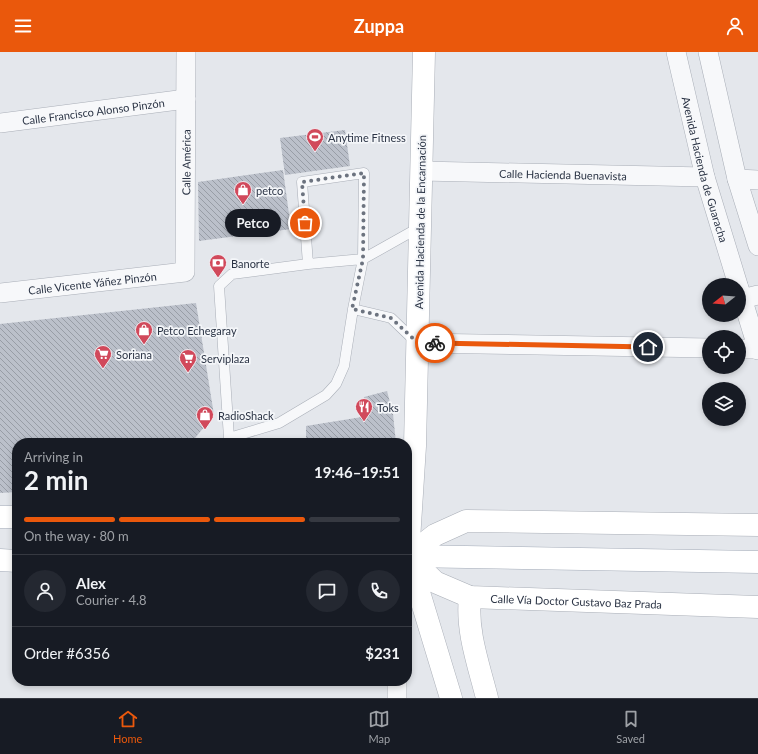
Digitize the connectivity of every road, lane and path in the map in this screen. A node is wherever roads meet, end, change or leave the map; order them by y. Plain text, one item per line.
1 (186, 52) edge
2 (424, 52) edge
3 (676, 52) edge
4 (708, 52) edge
5 (186, 99) junction
6 (0, 123) edge
7 (421, 171) junction
8 (705, 177) junction
9 (737, 179) junction
10 (758, 180) edge
11 (420, 227) junction
12 (758, 246) edge
13 (363, 259) junction
14 (308, 264) junction
15 (185, 272) joint
16 (739, 278) edge
17 (0, 293) edge
18 (746, 300) edge
19 (352, 309) junction
20 (418, 343) junction
21 (702, 348) edge
22 (746, 349) edge
23 (758, 349) edge
24 (228, 438) edge
25 (234, 438) edge
26 (412, 438) edge
27 (0, 517) edge
28 (12, 517) edge
29 (758, 525) edge
30 (412, 552) edge
31 (412, 556) edge
32 (0, 560) edge
33 (12, 560) edge
34 (412, 561) edge
35 (758, 562) edge
36 (412, 572) edge
37 (470, 597) junction
38 (758, 607) edge
39 (397, 686) edge
40 (397, 698) edge
41 (451, 698) edge
42 (486, 698) edge

1 - 5 street, Calle América
2 - 7 main road, Avenida Hacienda de la Encarnación
3 - 8 street, Avenida Hacienda de Guaracha
4 - 9 street
5 - 6 street, Calle Francisco Alonso Pinzón
5 - 15 street, Calle América
7 - 8 street, Calle Hacienda Buenavista
7 - 11 main road, Avenida Hacienda de la Encarnación
8 - 16 street, Avenida Hacienda de Guaracha
9 - 10 street
9 - 12 street
11 - 13 lane
11 - 20 main road, Avenida Hacienda de la Encarnación
13 - 14 lane
13 - 14 lane
13 - 19 lane
14 - 24 lane
15 - 17 street, Calle Vicente Yáñez Pinzón
18 - 23 street, Avenida Hacienda de Guaracha
19 - 20 lane
19 - 25 lane
20 - 21 street
20 - 26 main road, Avenida Hacienda de la Encarnación
22 - 23 street
27 - 28 main road
29 - 30 main road
31 - 35 main road
32 - 33 main road
34 - 37 main road, Calle Vía Doctor Gustavo Baz Prada
36 - 41 main road
37 - 38 main road, Calle Vía Doctor Gustavo Baz Prada
37 - 42 main road
39 - 40 street

